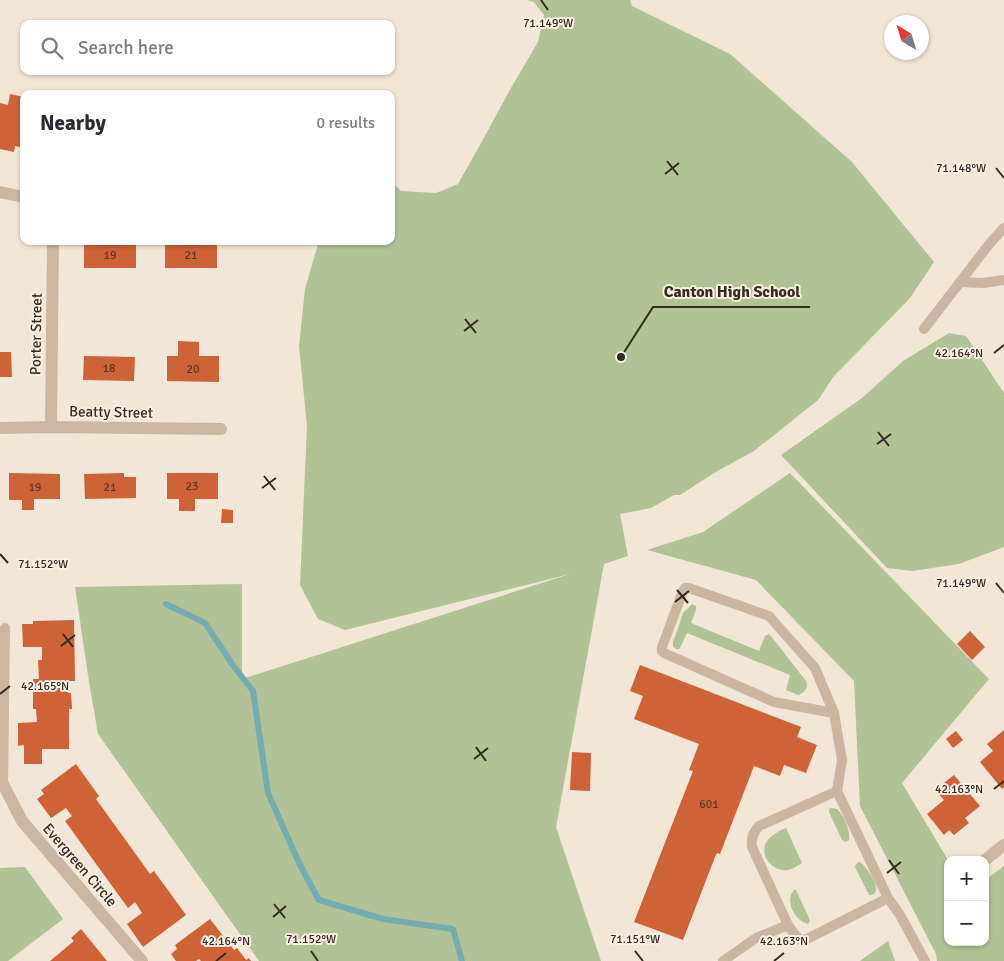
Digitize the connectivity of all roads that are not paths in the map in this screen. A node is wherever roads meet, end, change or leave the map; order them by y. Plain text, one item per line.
1 (0, 192) edge
2 (20, 196) edge
3 (1004, 228) edge
4 (53, 245) edge
5 (1004, 280) edge
6 (960, 282) junction
7 (924, 329) dead end
8 (51, 427) junction
9 (0, 428) edge
10 (221, 429) dead end
11 (5, 628) dead end
12 (834, 713) junction
13 (1, 784) edge
14 (837, 791) junction
15 (1004, 845) edge
16 (989, 857) edge
17 (888, 898) junction
18 (788, 925) junction
19 (142, 961) edge
20 (723, 961) edge
21 (925, 961) edge

1 - 2 street
3 - 6 lane
4 - 8 street, Porter Street
5 - 6 lane
6 - 7 lane
8 - 9 street, Beatty Street
8 - 10 street, Beatty Street
11 - 13 lane, Evergreen Circle
12 - 12 lane
12 - 14 lane
13 - 19 street, Evergreen Circle
14 - 17 lane
14 - 18 lane
15 - 16 street
17 - 18 lane
17 - 21 lane
18 - 20 lane

